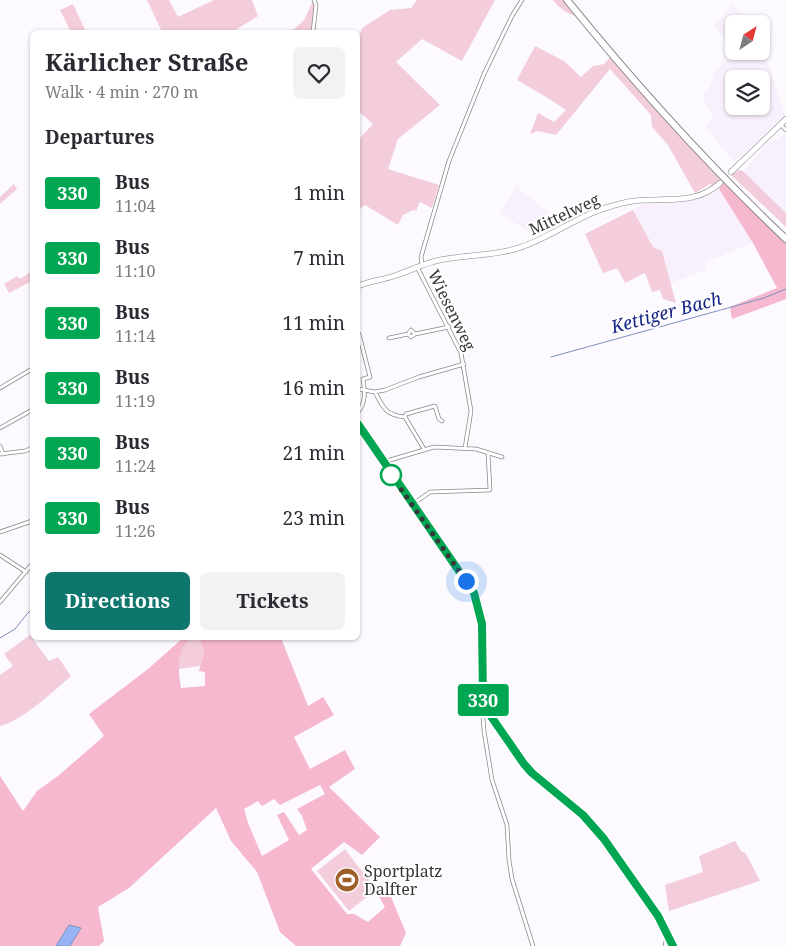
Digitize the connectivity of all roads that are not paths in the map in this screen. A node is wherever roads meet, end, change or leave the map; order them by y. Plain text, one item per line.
1 (314, 0) edge
2 (522, 0) edge
3 (566, 0) edge
4 (572, 0) edge
5 (312, 30) edge
6 (670, 118) junction
7 (786, 119) edge
8 (780, 124) junction
9 (786, 130) edge
10 (731, 172) dead end
11 (720, 182) dead end
12 (786, 233) edge
13 (786, 239) edge
14 (419, 266) junction
15 (360, 285) edge
16 (449, 327) junction
17 (360, 334) edge
18 (389, 338) dead end
19 (464, 364) junction
20 (30, 370) edge
21 (0, 388) edge
22 (360, 390) edge
23 (365, 390) junction
24 (375, 392) junction
25 (360, 409) edge
26 (30, 411) edge
27 (405, 417) junction
28 (442, 421) dead end
29 (360, 427) edge
30 (0, 428) edge
31 (0, 446) edge
32 (465, 448) junction
33 (30, 449) edge
34 (424, 449) junction
35 (488, 453) junction
36 (2, 454) edge
37 (502, 457) dead end
38 (384, 464) junction
39 (412, 505) junction
40 (30, 521) edge
41 (0, 532) edge
42 (0, 555) edge
43 (30, 567) edge
44 (26, 572) junction
45 (1, 599) edge
46 (488, 712) junction
47 (670, 939) junction
48 (533, 946) edge
49 (665, 946) edge
50 (673, 946) edge

1 - 5 street
2 - 14 street
3 - 6 highway
4 - 6 highway
6 - 12 highway
6 - 13 highway
7 - 8 street
8 - 9 street
8 - 10 street
11 - 14 street, Mittelweg
14 - 15 street, Mittelweg
14 - 16 street, Wiesenweg
16 - 18 street
16 - 19 street, Wiesenweg
17 - 23 street
19 - 24 street
19 - 32 street, Wiesenweg
20 - 21 street
22 - 23 street
23 - 24 street
23 - 25 street
24 - 27 street
26 - 30 street
27 - 28 street
27 - 34 street
29 - 38 street
31 - 36 street
32 - 34 street
32 - 35 street
33 - 36 street
34 - 38 street
35 - 37 street
35 - 39 street
38 - 39 street
39 - 46 street
40 - 41 street
42 - 44 street
43 - 44 street
44 - 45 street
46 - 47 street
46 - 48 street
47 - 49 street
47 - 50 street

